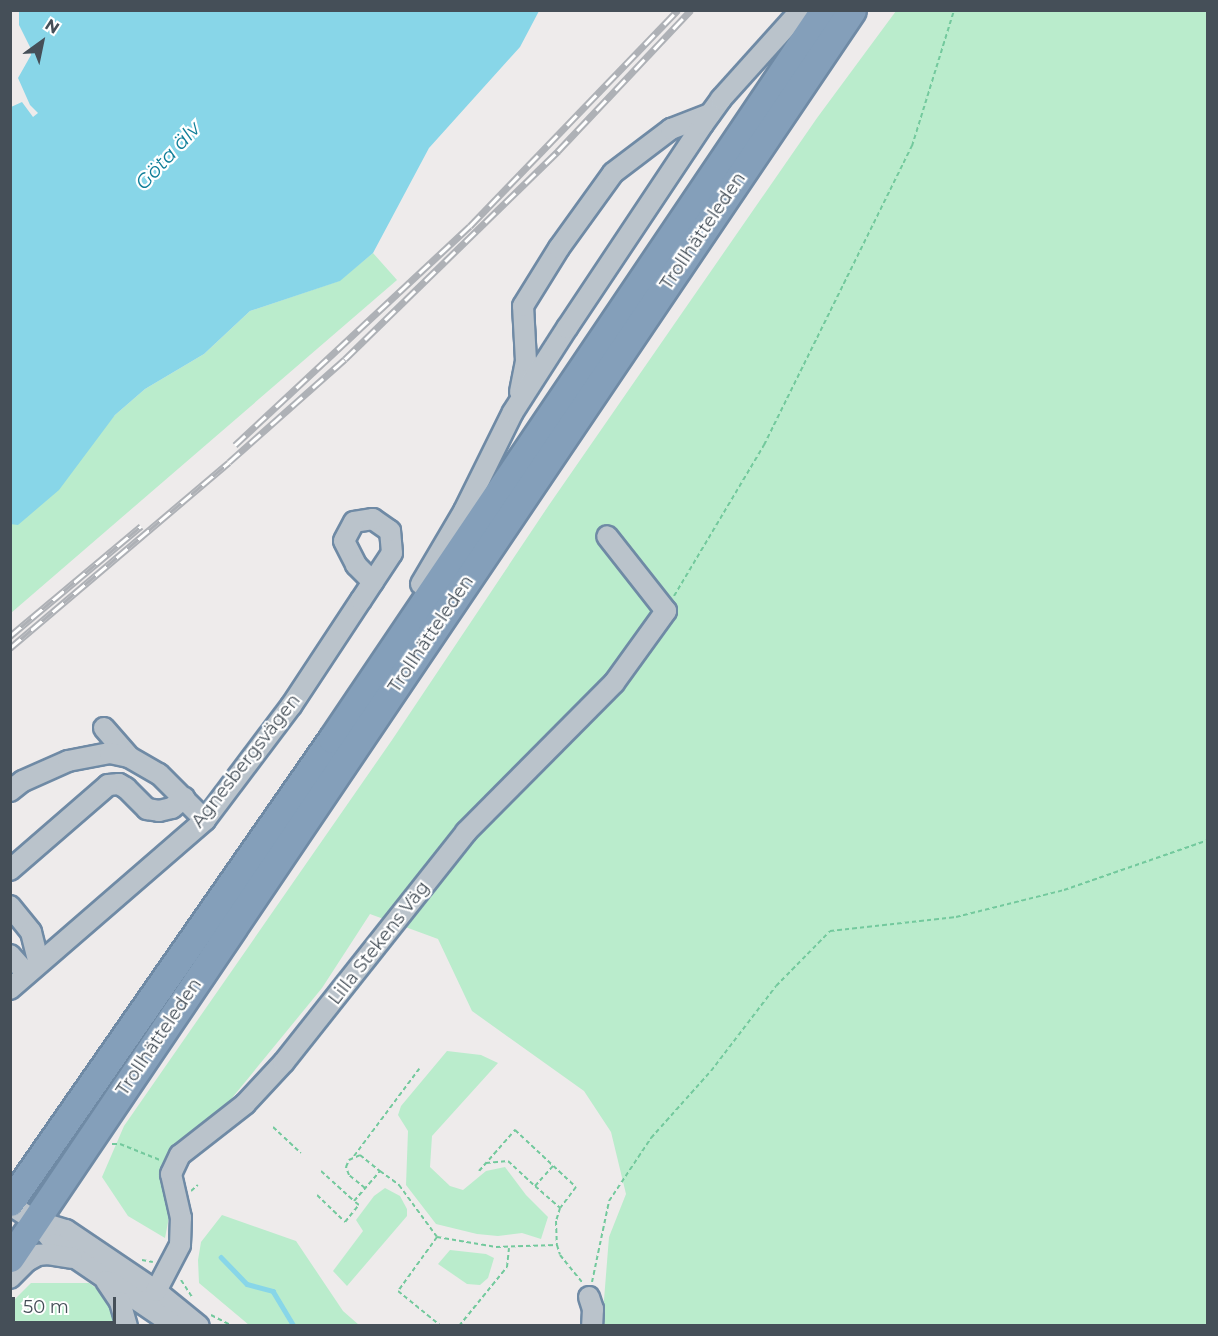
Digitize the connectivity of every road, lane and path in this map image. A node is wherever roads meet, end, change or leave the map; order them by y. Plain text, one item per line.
1 (801, 10) edge
2 (824, 10) edge
3 (852, 10) edge
4 (954, 10) edge
5 (710, 114) junction
6 (513, 412) junction
7 (607, 536) dead end
8 (373, 582) dead end
9 (666, 611) junction
10 (104, 728) dead end
11 (129, 757) junction
12 (10, 791) edge
13 (184, 798) junction
14 (278, 818) junction
15 (205, 820) junction
16 (1208, 840) edge
17 (10, 870) edge
18 (10, 906) edge
19 (10, 955) edge
20 (33, 969) junction
21 (10, 989) edge
22 (419, 1069) dead end
23 (273, 1127) dead end
24 (106, 1146) dead end
25 (302, 1153) dead end
26 (354, 1156) junction
27 (486, 1163) junction
28 (173, 1165) junction
29 (553, 1166) junction
30 (321, 1171) dead end
31 (380, 1171) junction
32 (479, 1171) dead end
33 (535, 1186) junction
34 (365, 1188) junction
35 (317, 1196) dead end
36 (354, 1201) junction
37 (10, 1203) edge
38 (560, 1208) junction
39 (36, 1221) junction
40 (438, 1237) junction
41 (557, 1245) junction
42 (508, 1248) junction
43 (10, 1258) edge
44 (81, 1260) junction
45 (101, 1274) junction
46 (10, 1278) edge
47 (156, 1291) junction
48 (589, 1297) junction
49 (167, 1321) edge
50 (127, 1326) edge
51 (140, 1326) edge
52 (199, 1326) edge
53 (441, 1326) edge
54 (459, 1326) edge
55 (592, 1326) edge

1 - 5 street
2 - 14 highway, Trollhätteleden
3 - 39 highway, Trollhätteleden
4 - 9 path
5 - 6 street
5 - 6 street
6 - 14 street
7 - 9 street
8 - 15 street, Agnesbergsvägen
9 - 28 street, Lilla Stekens Väg
10 - 11 street
11 - 12 street
11 - 13 street
13 - 15 street
13 - 17 street
14 - 37 highway, Trollhätteleden
15 - 20 street, Agnesbergsvägen
16 - 48 path
18 - 20 street
19 - 20 street
20 - 21 street, Agnesbergsvägen
22 - 26 path
23 - 25 path
24 - 28 path
26 - 31 path
26 - 34 path
27 - 29 path
27 - 32 path
27 - 33 path
28 - 47 street
29 - 33 path
29 - 38 path
30 - 36 path
31 - 34 path
31 - 40 path
33 - 38 path
34 - 36 path
35 - 36 path
37 - 39 street
38 - 41 path
39 - 43 highway, Trollhätteleden
39 - 44 street
39 - 47 street
40 - 42 path
40 - 53 path
41 - 42 path
41 - 48 path
42 - 54 path
44 - 45 street
44 - 46 street
45 - 49 street
45 - 50 street
47 - 49 street
47 - 52 street
48 - 55 street
49 - 51 street

